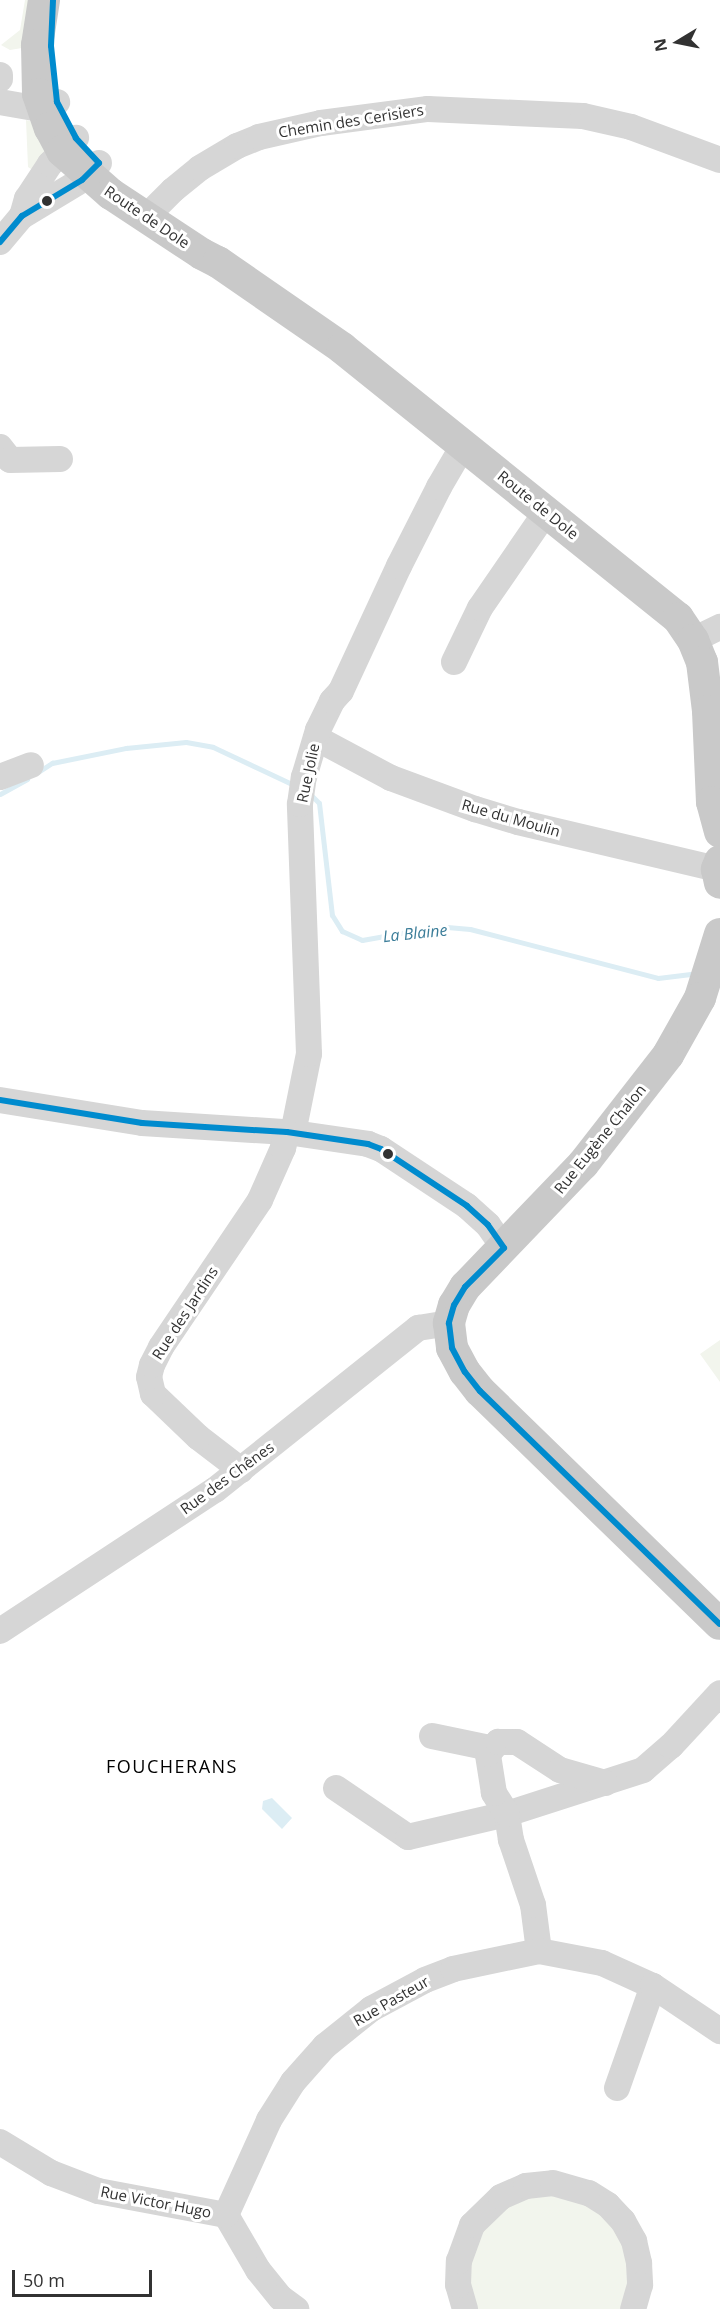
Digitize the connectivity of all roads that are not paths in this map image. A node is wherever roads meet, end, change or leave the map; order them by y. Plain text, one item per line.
1 (44, 0) edge
2 (53, 0) edge
3 (0, 102) edge
4 (49, 104) junction
5 (69, 145) junction
6 (720, 160) edge
7 (93, 169) junction
8 (152, 211) junction
9 (22, 216) junction
10 (0, 242) edge
11 (463, 446) junction
12 (0, 447) edge
13 (60, 459) dead end
14 (546, 512) junction
15 (707, 633) edge
16 (454, 662) dead end
17 (316, 738) junction
18 (31, 765) dead end
19 (0, 777) edge
20 (720, 832) edge
21 (719, 871) edge
22 (720, 934) edge
23 (0, 1100) edge
24 (290, 1133) junction
25 (504, 1248) junction
26 (449, 1323) junction
27 (241, 1470) junction
28 (720, 1624) edge
29 (0, 1631) edge
30 (720, 1693) edge
31 (432, 1736) dead end
32 (490, 1748) junction
33 (605, 1784) junction
34 (336, 1788) dead end
35 (507, 1814) junction
36 (539, 1951) junction
37 (653, 1986) junction
38 (720, 2031) edge
39 (617, 2088) dead end
40 (0, 2142) edge
41 (226, 2215) junction
42 (296, 2309) edge
43 (465, 2309) edge
44 (633, 2309) edge

1 - 4 main road, Route de Dole
2 - 4 main road, Route de Dole
3 - 4 street
4 - 5 main road, Route de Dole
5 - 7 main road, Route de Dole
5 - 9 street
6 - 8 street, Chemin des Cerisiers
7 - 8 main road, Route de Dole
7 - 9 street
8 - 11 main road, Route de Dole
9 - 10 street
11 - 14 main road, Route de Dole
11 - 17 street, Rue Jolie
12 - 13 street
14 - 15 main road, Route de Dole
14 - 16 street
15 - 20 main road, Route de Dole
17 - 21 street, Rue du Moulin
17 - 24 street, Rue Jolie
18 - 19 street
22 - 25 main road, Rue Eugène Chalon
23 - 24 street
24 - 25 street
24 - 27 street, Rue des Jardins
25 - 26 main road, Rue Eugène Chalon
26 - 27 street, Rue des Chênes
26 - 28 main road
27 - 29 street, Rue des Chênes
30 - 33 street
31 - 32 street
32 - 33 street
32 - 35 street
33 - 35 street
34 - 35 street
35 - 36 street
36 - 37 street, Rue Pasteur
36 - 41 street, Rue Pasteur
37 - 38 street, Rue Pasteur
37 - 39 street
40 - 41 street, Rue Victor Hugo
41 - 42 street, Rue Victor Hugo
43 - 44 street

